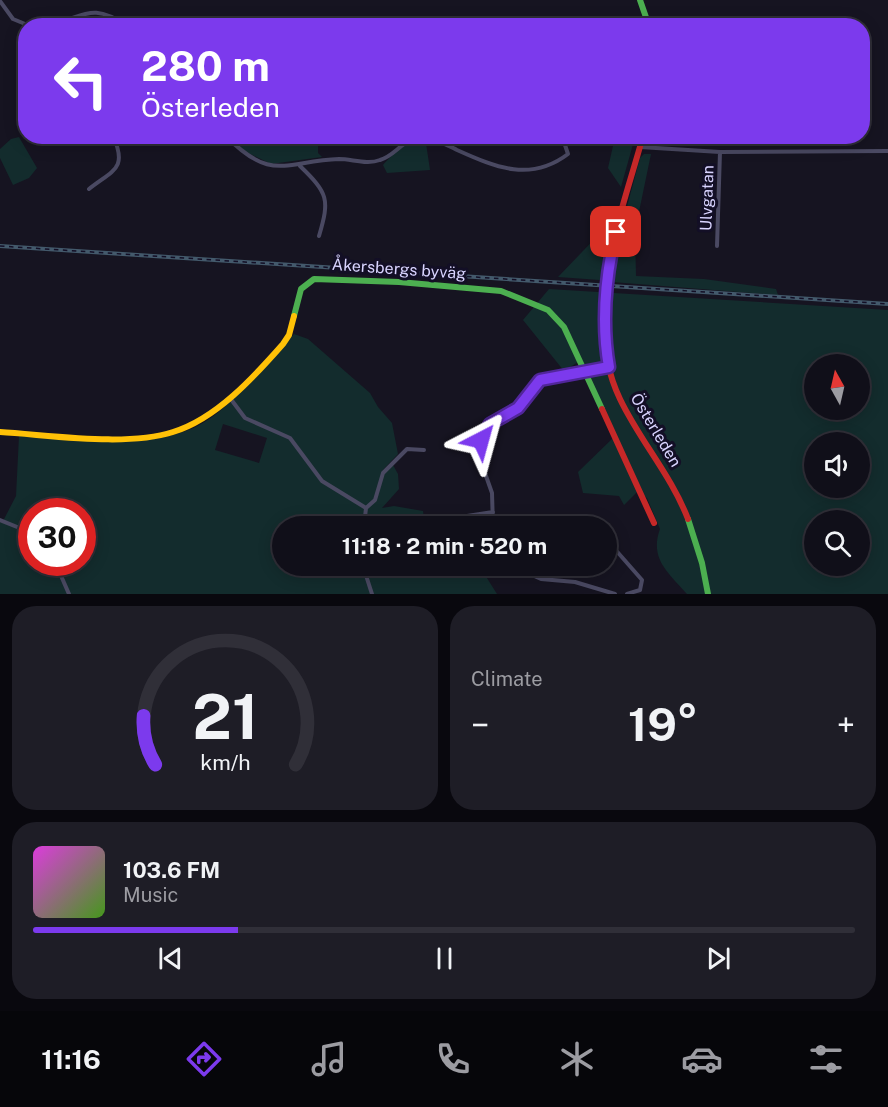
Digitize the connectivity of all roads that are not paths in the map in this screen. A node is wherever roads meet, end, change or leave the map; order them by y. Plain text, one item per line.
1 (640, 0) edge
2 (0, 1) edge
3 (72, 18) edge
4 (119, 18) edge
5 (646, 18) edge
6 (18, 21) edge
7 (117, 144) edge
8 (234, 144) edge
9 (401, 144) edge
10 (440, 144) edge
11 (565, 144) edge
12 (641, 144) edge
13 (640, 147) junction
14 (888, 151) edge
15 (720, 152) junction
16 (300, 166) junction
17 (89, 189) dead end
18 (320, 236) dead end
19 (717, 246) dead end
20 (609, 367) junction
21 (584, 371) junction
22 (230, 398) junction
23 (0, 432) edge
24 (424, 450) dead end
25 (366, 508) junction
26 (493, 512) junction
27 (365, 516) edge
28 (467, 516) edge
29 (493, 516) edge
30 (0, 520) edge
31 (654, 523) dead end
32 (18, 527) edge
33 (617, 551) edge
34 (61, 576) edge
35 (366, 576) edge
36 (534, 576) edge
37 (69, 594) edge
38 (372, 594) edge
39 (615, 594) edge
40 (627, 594) edge
41 (708, 594) edge

1 - 5 street
2 - 6 street
3 - 4 street
7 - 17 street
8 - 16 street
9 - 16 street
10 - 11 street
12 - 13 street, Österleden
13 - 15 street
13 - 20 street, Österleden
14 - 15 street
15 - 19 street, Ulvgatan
16 - 18 street
20 - 21 street
20 - 41 street, Österleden
21 - 22 street, Åkersbergs byväg
21 - 26 street
21 - 31 street, Åkersbergs byväg
22 - 23 street, Åkersbergs byväg
22 - 25 street
24 - 25 street
25 - 27 street
26 - 28 street
26 - 29 street
30 - 32 street
33 - 40 street
34 - 37 street
35 - 38 street
36 - 39 street

